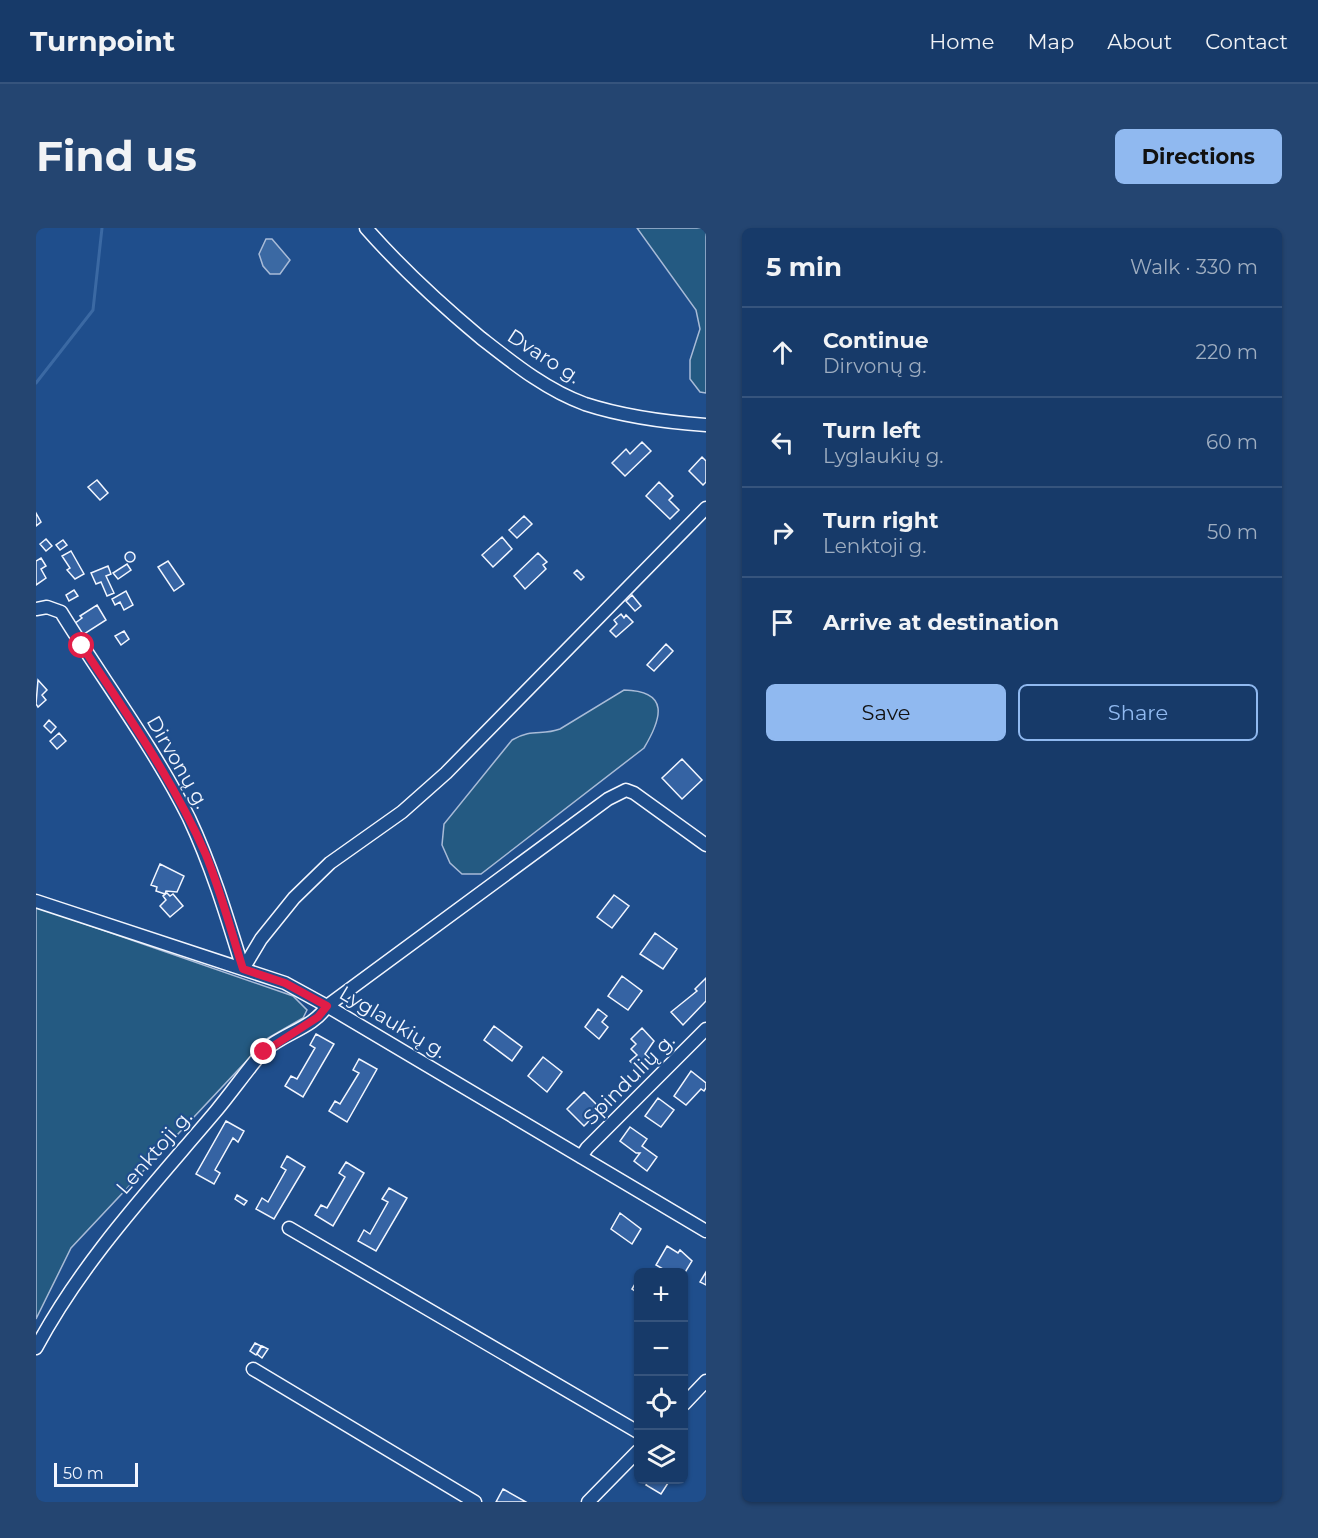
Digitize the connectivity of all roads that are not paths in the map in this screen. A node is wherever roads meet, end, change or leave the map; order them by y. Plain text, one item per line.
1 (366, 228) edge
2 (706, 425) edge
3 (706, 508) edge
4 (36, 609) edge
5 (706, 845) edge
6 (36, 901) edge
7 (243, 969) junction
8 (327, 1006) junction
9 (706, 1029) edge
10 (581, 1157) junction
11 (289, 1228) dead end
12 (706, 1231) edge
13 (36, 1348) edge
14 (253, 1369) dead end
15 (706, 1381) edge
16 (688, 1400) edge
17 (636, 1430) edge
18 (634, 1455) edge
19 (474, 1502) edge
20 (588, 1502) edge

1 - 2 street, Dvaro g.
3 - 7 street
4 - 7 street, Dirvonų g.
5 - 8 street, Lenktoji g.
6 - 7 street, Lyglaukių g.
7 - 8 street, Lyglaukių g.
8 - 10 street, Lyglaukių g.
8 - 13 street, Lenktoji g.
9 - 10 street, Spindulių g.
10 - 12 street, Lyglaukių g.
11 - 17 street
14 - 19 street
15 - 16 street
18 - 20 street

